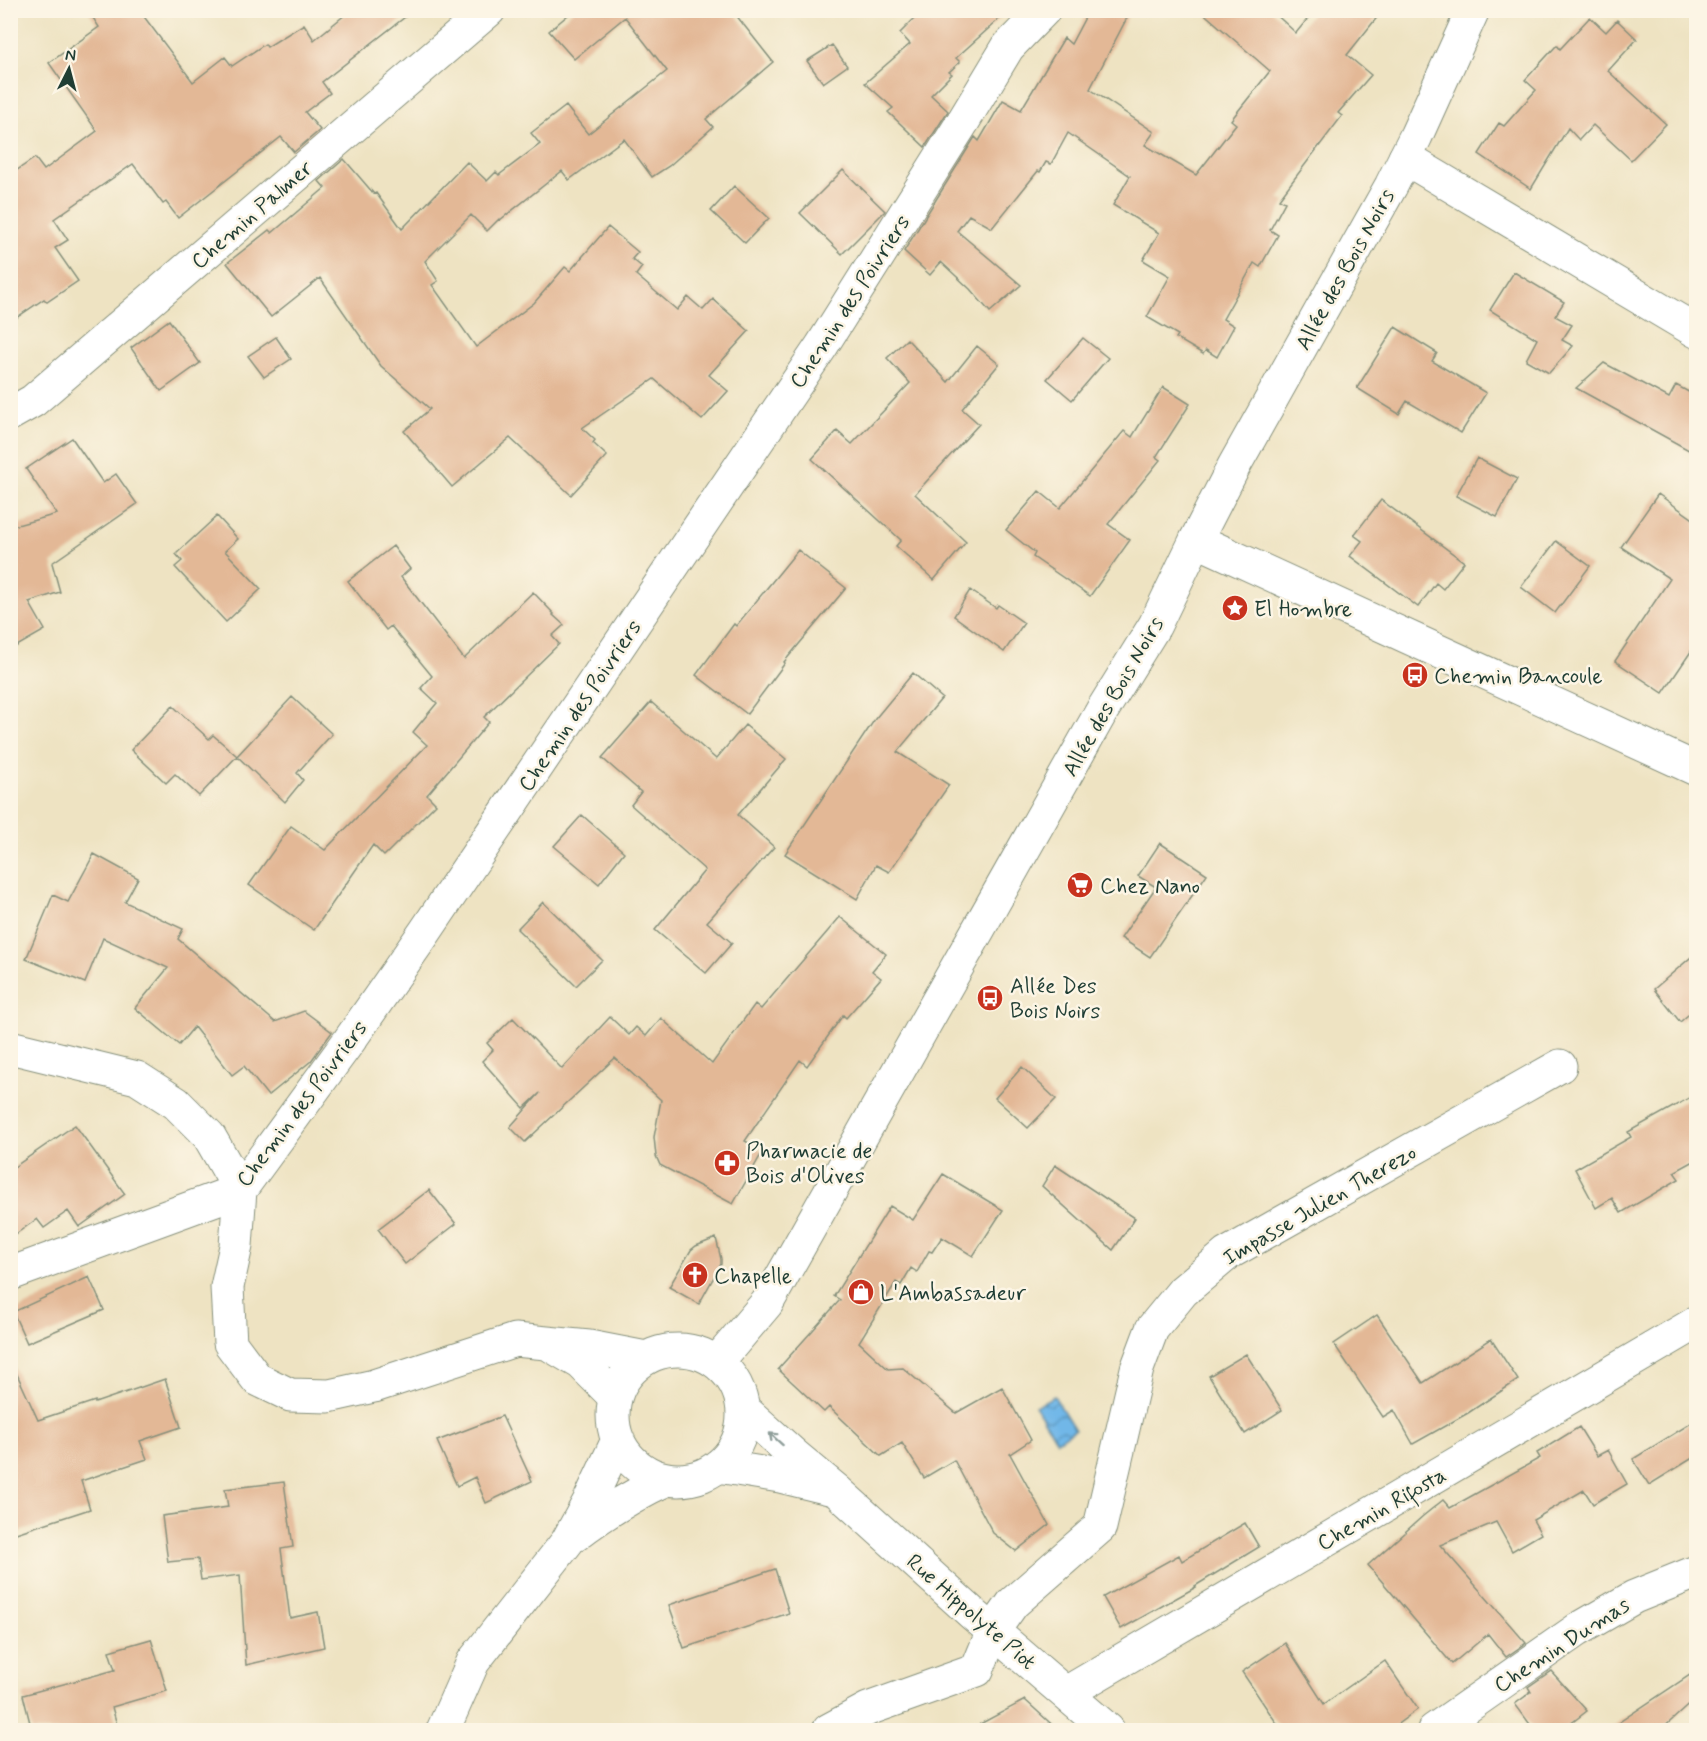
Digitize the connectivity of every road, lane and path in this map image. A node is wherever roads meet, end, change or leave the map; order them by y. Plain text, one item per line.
1 (489, 10) edge
2 (1044, 10) edge
3 (1473, 10) edge
4 (1405, 158) junction
5 (1696, 331) edge
6 (10, 414) edge
7 (1196, 540) junction
8 (1696, 770) edge
9 (10, 1047) edge
10 (1560, 1066) dead end
11 (240, 1190) junction
12 (10, 1274) edge
13 (1696, 1323) edge
14 (548, 1343) junction
15 (646, 1358) junction
16 (717, 1362) junction
17 (615, 1397) junction
18 (743, 1409) junction
19 (618, 1440) junction
20 (718, 1466) junction
21 (667, 1479) junction
22 (836, 1490) junction
23 (567, 1542) junction
24 (1696, 1572) edge
25 (993, 1631) junction
26 (1066, 1693) junction
27 (443, 1731) edge
28 (830, 1731) edge
29 (1108, 1731) edge
30 (1434, 1731) edge

1 - 6 street, Chemin Palmer
2 - 11 street, Chemin des Poivriers
3 - 4 street, Allée des Bois Noirs
4 - 5 street
4 - 7 street, Allée des Bois Noirs
7 - 8 street
7 - 16 street, Allée des Bois Noirs
9 - 11 street
10 - 25 street, Impasse Julien Therezo
11 - 12 street, Chemin des Poivriers
11 - 14 street
13 - 26 street, Chemin Rifosta
14 - 15 street
14 - 17 street
15 - 16 street
15 - 17 street
16 - 18 street
17 - 19 street
18 - 20 street
22 -> 18 street, Rue Hippolyte Piot
19 - 21 street
19 - 23 street
20 - 21 street
20 - 22 street, Rue Hippolyte Piot
21 - 23 street
22 - 25 street, Rue Hippolyte Piot
23 - 27 street
24 - 30 street, Chemin Dumas
25 - 26 street, Rue Hippolyte Piot
25 - 28 street, Impasse Julien Therezo
26 - 29 street, Rue Hippolyte Piot

